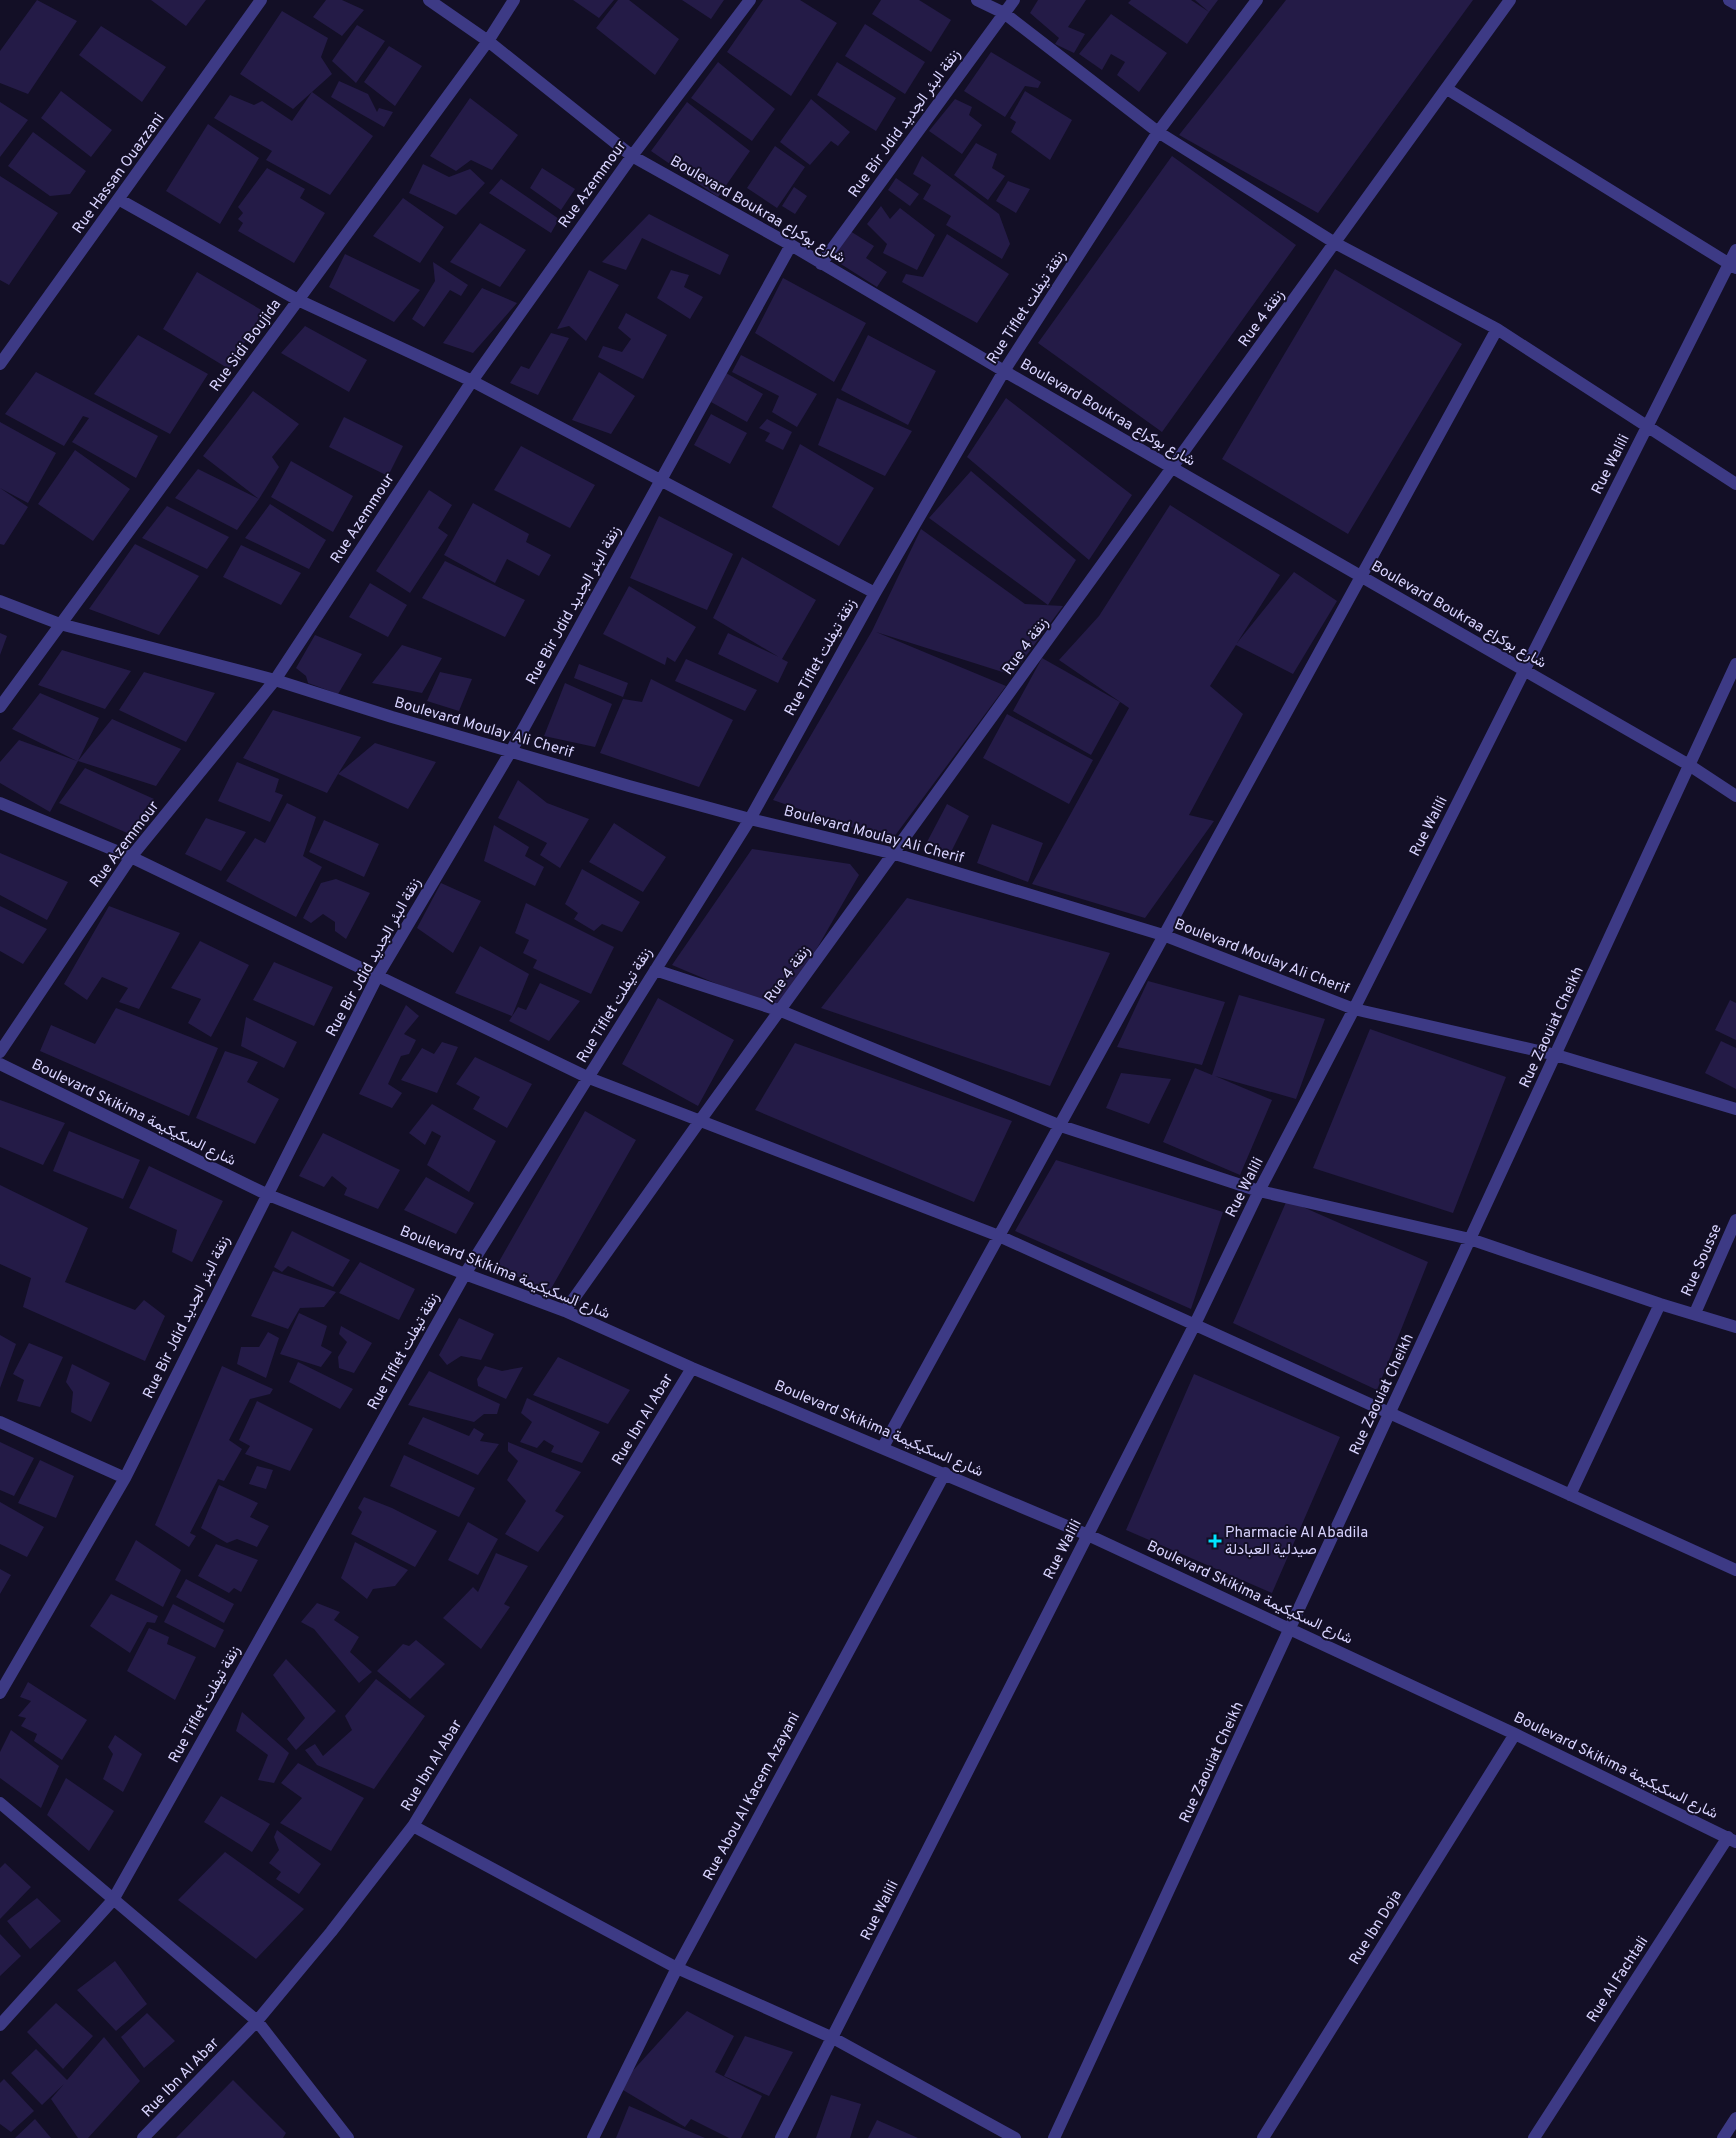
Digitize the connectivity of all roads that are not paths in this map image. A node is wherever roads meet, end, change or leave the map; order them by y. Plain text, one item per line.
1 (261, 0) edge
2 (429, 0) edge
3 (514, 0) edge
4 (750, 0) edge
5 (977, 0) edge
6 (1014, 0) edge
7 (1257, 0) edge
8 (1510, 0) edge
9 (1729, 0) edge
10 (1736, 4) edge
11 (1004, 13) junction
12 (488, 41) junction
13 (1447, 89) junction
14 (1158, 132) junction
15 (632, 156) junction
16 (120, 200) junction
17 (1335, 243) junction
18 (791, 245) junction
19 (1736, 250) edge
20 (821, 264) junction
21 (1733, 266) edge
22 (298, 300) junction
23 (1497, 329) junction
24 (0, 364) edge
25 (1004, 371) junction
26 (472, 381) junction
27 (1647, 428) junction
28 (1173, 468) junction
29 (661, 481) junction
30 (1736, 484) edge
31 (1361, 576) junction
32 (874, 592) junction
33 (0, 601) edge
34 (60, 624) junction
35 (1736, 664) edge
36 (1525, 670) junction
37 (275, 680) junction
38 (0, 707) edge
39 (511, 751) junction
40 (1689, 765) junction
41 (1736, 796) edge
42 (0, 803) edge
43 (750, 819) junction
44 (895, 854) junction
45 (130, 857) junction
46 (1164, 935) junction
47 (655, 970) junction
48 (378, 974) junction
49 (1354, 1009) junction
50 (781, 1011) junction
51 (0, 1052) edge
52 (1556, 1055) junction
53 (0, 1064) edge
54 (589, 1078) junction
55 (1736, 1109) edge
56 (699, 1122) junction
57 (1061, 1126) junction
58 (1259, 1191) junction
59 (266, 1194) junction
60 (1736, 1220) edge
61 (999, 1236) junction
62 (1470, 1239) junction
63 (465, 1274) junction
64 (1660, 1304) junction
65 (565, 1311) junction
66 (1695, 1313) junction
67 (1195, 1324) junction
68 (1736, 1327) edge
69 (692, 1368) junction
70 (1390, 1413) junction
71 (0, 1422) edge
72 (883, 1447) junction
73 (945, 1473) junction
74 (125, 1478) junction
75 (1570, 1495) junction
76 (1088, 1535) junction
77 (1735, 1568) edge
78 (1291, 1628) junction
79 (0, 1693) edge
80 (1515, 1734) junction
81 (0, 1803) edge
82 (413, 1826) junction
83 (1732, 1840) edge
84 (113, 1900) junction
85 (677, 1968) junction
86 (257, 2021) junction
87 (0, 2025) edge
88 (833, 2038) junction
89 (1736, 2118) edge
90 (143, 2138) edge
91 (348, 2138) edge
92 (593, 2138) edge
93 (781, 2138) edge
94 (1016, 2138) edge
95 (1054, 2138) edge
96 (1263, 2138) edge
97 (1534, 2138) edge
98 (1723, 2138) edge

1 - 16 street, Rue Hassan Ouazzani
2 - 12 street, Boulevard Boukraa شارع بوكراع
3 - 12 street, Rue Sidi Boujida
4 - 15 street, Rue Azemmour
5 - 11 street
6 - 11 street, Rue Bir Jdid زنقة البئر الجديد
7 - 14 street, Rue Tiflet زنقة تيفلت
8 - 13 street, Rue 4 زنقة
9 - 10 street
11 - 14 street
11 - 20 street, Rue Bir Jdid زنقة البئر الجديد
12 - 15 street, Boulevard Boukraa شارع بوكراع
12 - 22 street, Rue Sidi Boujida
13 - 17 street, Rue 4 زنقة
13 - 21 street
14 - 17 street
14 - 25 street, Rue Tiflet زنقة تيفلت
15 - 18 street, Boulevard Boukraa شارع بوكراع
15 - 26 street, Rue Azemmour
16 - 22 street
16 - 24 street, Rue Hassan Ouazzani
17 - 23 street
17 - 28 street, Rue 4 زنقة
18 - 20 street, Boulevard Boukraa شارع بوكراع
18 - 29 street, Rue Bir Jdid زنقة البئر الجديد
19 - 21 street, Rue Walili
20 - 25 street, Boulevard Boukraa شارع بوكراع
21 - 27 street, Rue Walili
22 - 26 street
22 - 34 street, Rue Sidi Boujida
23 - 27 street
23 - 31 street
25 - 28 street, Boulevard Boukraa شارع بوكراع
25 - 32 street, Rue Tiflet زنقة تيفلت
26 - 29 street
26 - 37 street, Rue Azemmour
27 - 30 street
27 - 36 street, Rue Walili
28 - 31 street, Boulevard Boukraa شارع بوكراع
28 - 44 street, Rue 4 زنقة
29 - 32 street
29 - 39 street, Rue Bir Jdid زنقة البئر الجديد
31 - 36 street, Boulevard Boukraa شارع بوكراع
31 - 46 street
32 - 43 street, Rue Tiflet زنقة تيفلت
33 - 34 street, Boulevard Moulay Ali Cherif
34 - 37 street, Boulevard Moulay Ali Cherif
34 - 38 street, Rue Sidi Boujida
35 - 40 street, Rue Zaouiat Cheikh
36 - 40 street, Boulevard Boukraa شارع بوكراع
36 - 49 street, Rue Walili
37 - 39 street, Boulevard Moulay Ali Cherif
37 - 45 street, Rue Azemmour
39 - 43 street, Boulevard Moulay Ali Cherif
39 - 48 street, Rue Bir Jdid زنقة البئر الجديد
40 - 41 street, Boulevard Boukraa شارع بوكراع
40 - 52 street, Rue Zaouiat Cheikh
42 - 45 street
43 - 44 street, Boulevard Moulay Ali Cherif
43 - 47 street, Rue Tiflet زنقة تيفلت
44 - 46 street, Boulevard Moulay Ali Cherif
44 - 50 street, Rue 4 زنقة
45 - 48 street
45 - 51 street, Rue Azemmour
46 - 49 street, Boulevard Moulay Ali Cherif
46 - 57 street
47 - 50 street
47 - 54 street, Rue Tiflet زنقة تيفلت
48 - 54 street
48 - 59 street, Rue Bir Jdid زنقة البئر الجديد
49 - 52 street, Boulevard Moulay Ali Cherif
49 - 58 street, Rue Walili
50 - 56 street, Rue 4 زنقة
50 - 57 street
52 - 55 street, Boulevard Moulay Ali Cherif
52 - 62 street, Rue Zaouiat Cheikh
53 - 59 street, Boulevard Skikima شارع السكيكيمة
54 - 56 street
54 - 63 street, Rue Tiflet زنقة تيفلت
56 - 61 street
56 - 65 street, Rue 4 زنقة
57 - 58 street
57 - 61 street
58 - 62 street
58 - 67 street, Rue Walili
59 - 63 street, Boulevard Skikima شارع السكيكيمة
59 - 74 street, Rue Bir Jdid زنقة البئر الجديد
60 - 66 street, Rue Sousse
61 - 67 street
61 - 72 street
62 - 64 street
62 - 70 street, Rue Zaouiat Cheikh
63 - 65 street, Boulevard Skikima شارع السكيكيمة
63 - 84 street, Rue Tiflet زنقة تيفلت
64 - 66 street
64 - 75 street
65 - 69 street, Boulevard Skikima شارع السكيكيمة
66 - 68 street
67 - 70 street
67 - 76 street, Rue Walili
69 - 72 street, Boulevard Skikima شارع السكيكيمة
69 - 82 street, Rue Ibn Al Abar
70 - 75 street
70 - 78 street, Rue Zaouiat Cheikh
71 - 74 street
72 - 73 street, Boulevard Skikima شارع السكيكيمة
73 - 76 street, Boulevard Skikima شارع السكيكيمة
73 - 85 street, Rue Abou Al Kacem Azayani
74 - 79 street, Rue Bir Jdid زنقة البئر الجديد
75 - 77 street
76 - 78 street, Boulevard Skikima شارع السكيكيمة
76 - 88 street, Rue Walili
78 - 80 street, Boulevard Skikima شارع السكيكيمة
78 - 95 street, Rue Zaouiat Cheikh
80 - 83 street, Boulevard Skikima شارع السكيكيمة
80 - 96 street, Rue Ibn Doja
81 - 84 street
82 - 85 street
82 - 86 street, Rue Ibn Al Abar
83 - 97 street, Rue Al Fachtali
84 - 86 street
84 - 87 street, Rue Tiflet زنقة تيفلت
85 - 88 street
85 - 92 street, Rue Abou Al Kacem Azayani
86 - 90 street, Rue Ibn Al Abar
86 - 91 street
88 - 93 street, Rue Walili
88 - 94 street
89 - 98 street

